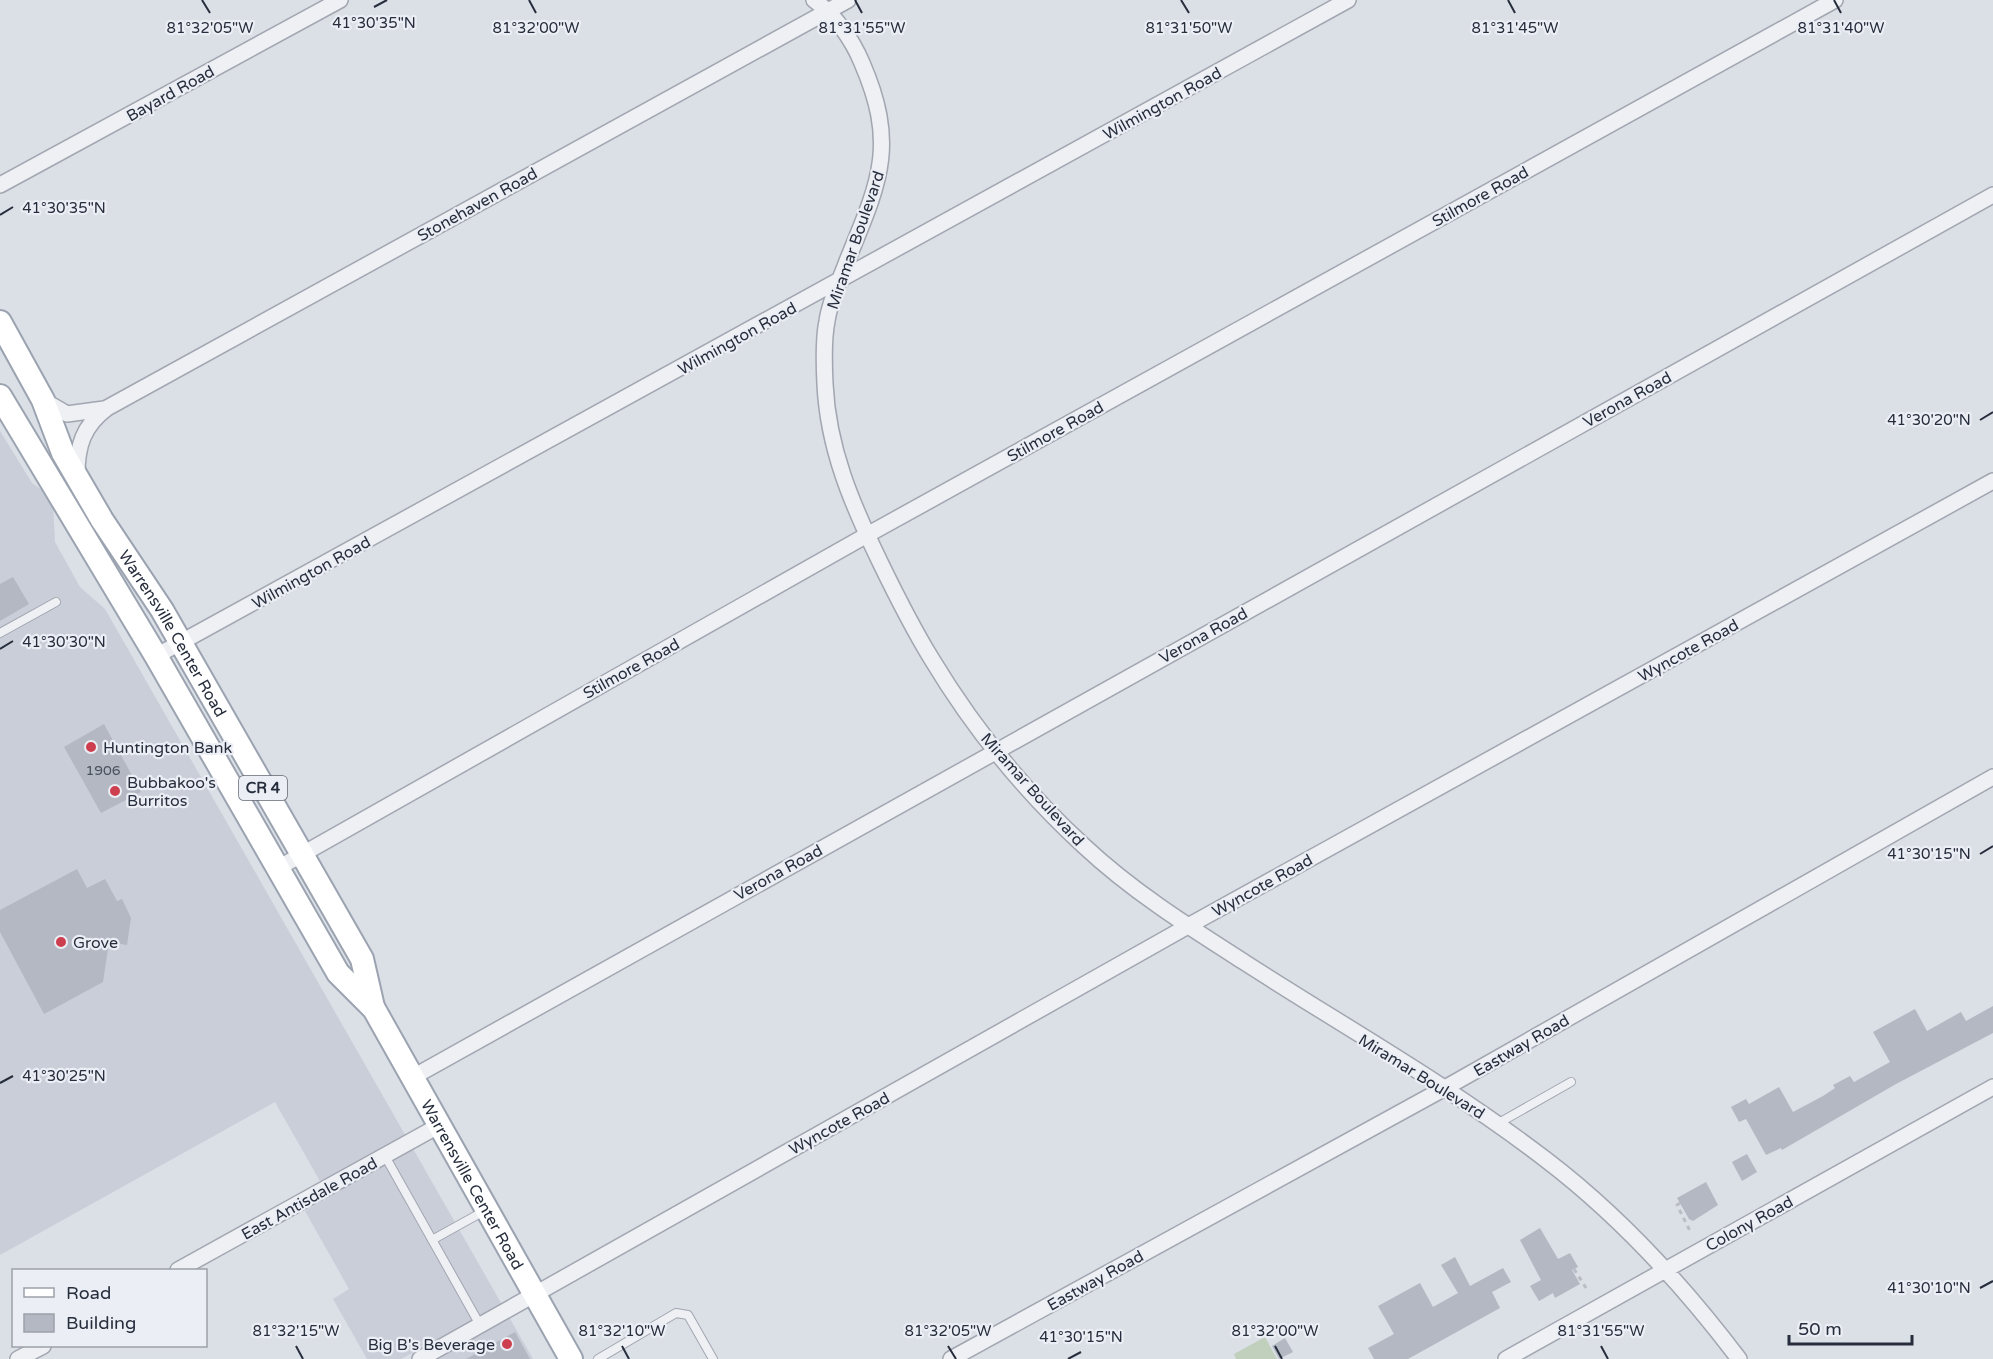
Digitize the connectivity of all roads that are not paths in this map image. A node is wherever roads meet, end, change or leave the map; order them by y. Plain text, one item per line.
1 (340, 0) edge
2 (814, 0) edge
3 (848, 0) edge
4 (1348, 0) edge
5 (1835, 0) edge
6 (829, 11) junction
7 (0, 185) edge
8 (1993, 195) edge
9 (839, 282) junction
10 (0, 322) edge
11 (0, 396) edge
12 (43, 400) junction
13 (107, 408) junction
14 (77, 476) junction
15 (1993, 481) edge
16 (867, 535) junction
17 (57, 602) dead end
18 (0, 633) edge
19 (181, 643) junction
20 (156, 656) junction
21 (996, 751) junction
22 (1993, 777) edge
23 (301, 855) junction
24 (278, 868) junction
25 (1188, 926) junction
26 (378, 1016) junction
27 (413, 1077) junction
28 (1571, 1082) dead end
29 (1993, 1087) edge
30 (1444, 1088) junction
31 (1497, 1124) junction
32 (440, 1125) junction
33 (385, 1156) junction
34 (488, 1209) junction
35 (432, 1240) junction
36 (180, 1269) edge
37 (1666, 1270) junction
38 (536, 1294) junction
39 (480, 1325) junction
40 (41, 1347) edge
41 (18, 1359) edge
42 (420, 1359) edge
43 (571, 1359) edge
44 (598, 1359) edge
45 (713, 1359) edge
46 (951, 1359) edge
47 (1506, 1359) edge
48 (1739, 1359) edge

1 - 7 street, Bayard Road
2 - 6 street, Miramar Boulevard
3 - 6 street, Stonehaven Road
4 - 9 street, Wilmington Road
5 - 16 street, Stilmore Road
6 - 9 street, Miramar Boulevard
6 - 13 street, Stonehaven Road
8 - 21 street, Verona Road
9 - 16 street, Miramar Boulevard
9 - 19 street, Wilmington Road
10 - 12 main road, Warrensville Center Road / CR 4
11 - 20 main road, Warrensville Center Road / CR 4
12 - 13 street, Stonehaven Road
12 - 14 main road, Warrensville Center Road / CR 4
13 - 14 street, Stonehaven Road
14 - 19 main road, Warrensville Center Road / CR 4
15 - 25 street, Wyncote Road
16 - 21 street, Miramar Boulevard
16 - 23 street, Stilmore Road
17 - 18 lane
19 - 20 street, Wilmington Road
19 - 23 main road, Warrensville Center Road / CR 4
20 - 24 main road, Warrensville Center Road / CR 4
21 - 25 street, Miramar Boulevard
21 - 27 street, Verona Road
22 - 30 street, Eastway Road
23 - 24 street, Stilmore Road
23 - 26 main road, Warrensville Center Road / CR 4
24 - 26 main road, Warrensville Center Road / CR 4
25 - 30 street, Miramar Boulevard
25 - 38 street, Wyncote Road
26 - 27 main road, Warrensville Center Road / CR 4
27 - 32 main road, Warrensville Center Road / CR 4
28 - 31 lane
29 - 37 street, Colony Road
30 - 31 street, Miramar Boulevard
30 - 46 street, Eastway Road
31 - 37 street, Miramar Boulevard
32 - 33 street, East Antisdale Road
32 - 34 main road, Warrensville Center Road / CR 4
33 - 35 lane
33 - 36 street, East Antisdale Road
34 - 35 lane
34 - 38 main road, Warrensville Center Road / CR 4
35 - 39 lane
37 - 47 street, Colony Road
37 - 48 street, Miramar Boulevard
38 - 39 street, Wyncote Road
38 - 43 main road, Warrensville Center Road / CR 4
39 - 42 street, Wyncote Road
40 - 41 street
44 - 45 lane

